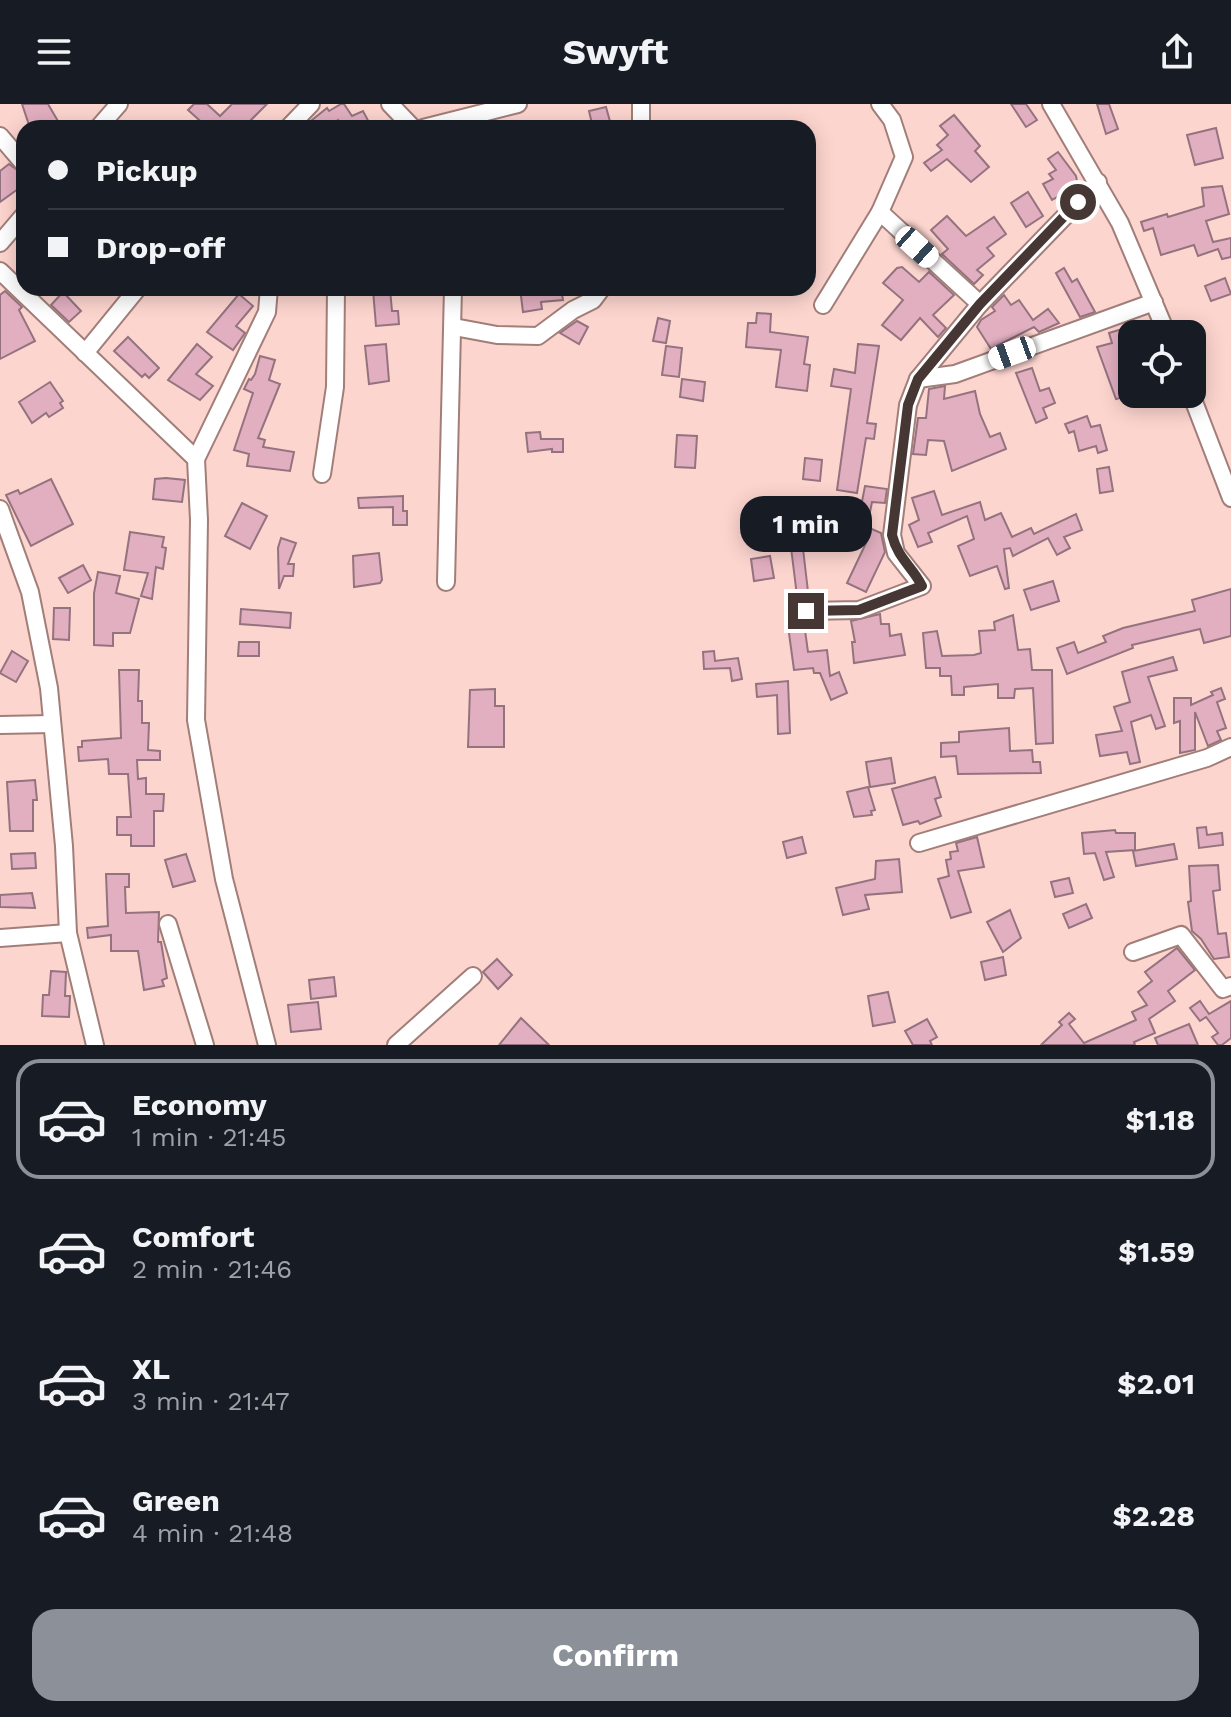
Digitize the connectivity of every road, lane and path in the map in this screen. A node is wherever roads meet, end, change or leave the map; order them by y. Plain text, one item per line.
1 (311, 104) edge
2 (390, 104) edge
3 (518, 104) edge
4 (880, 104) edge
5 (1051, 104) edge
6 (296, 120) edge
7 (405, 120) edge
8 (455, 120) edge
9 (0, 136) edge
10 (16, 155) edge
11 (1098, 182) junction
12 (880, 212) junction
13 (16, 224) edge
14 (0, 243) edge
15 (0, 271) edge
16 (16, 286) edge
17 (26, 296) edge
18 (131, 296) edge
19 (268, 296) edge
20 (336, 296) edge
21 (453, 296) edge
22 (596, 296) edge
23 (1154, 302) junction
24 (980, 304) junction
25 (823, 305) dead end
26 (1161, 320) edge
27 (454, 327) junction
28 (85, 353) junction
29 (918, 379) junction
30 (1196, 408) edge
31 (196, 459) junction
32 (322, 474) dead end
33 (1231, 498) edge
34 (0, 509) edge
35 (446, 582) dead end
36 (806, 611) dead end
37 (52, 724) junction
38 (0, 725) edge
39 (1231, 747) edge
40 (919, 843) dead end
41 (168, 924) dead end
42 (68, 933) junction
43 (0, 938) edge
44 (1133, 952) dead end
45 (473, 976) dead end
46 (1231, 986) edge
47 (95, 1045) edge
48 (205, 1045) edge
49 (267, 1045) edge
50 (396, 1045) edge

1 - 6 street
2 - 7 street
3 - 8 street
4 - 12 street
5 - 11 street
9 - 10 street
11 - 23 street
11 - 24 street
12 - 24 street
12 - 25 street
13 - 14 street
15 - 16 street
17 - 28 street
18 - 28 street
19 - 31 street
20 - 32 street
21 - 27 street
22 - 27 street
23 - 26 street
23 - 29 street
24 - 29 street
27 - 35 street
28 - 31 street
29 - 36 street
30 - 33 street
31 - 49 street
34 - 37 street
37 - 38 street
37 - 42 street
39 - 40 street
41 - 48 street
42 - 43 street
42 - 47 street
44 - 46 street
45 - 50 street

